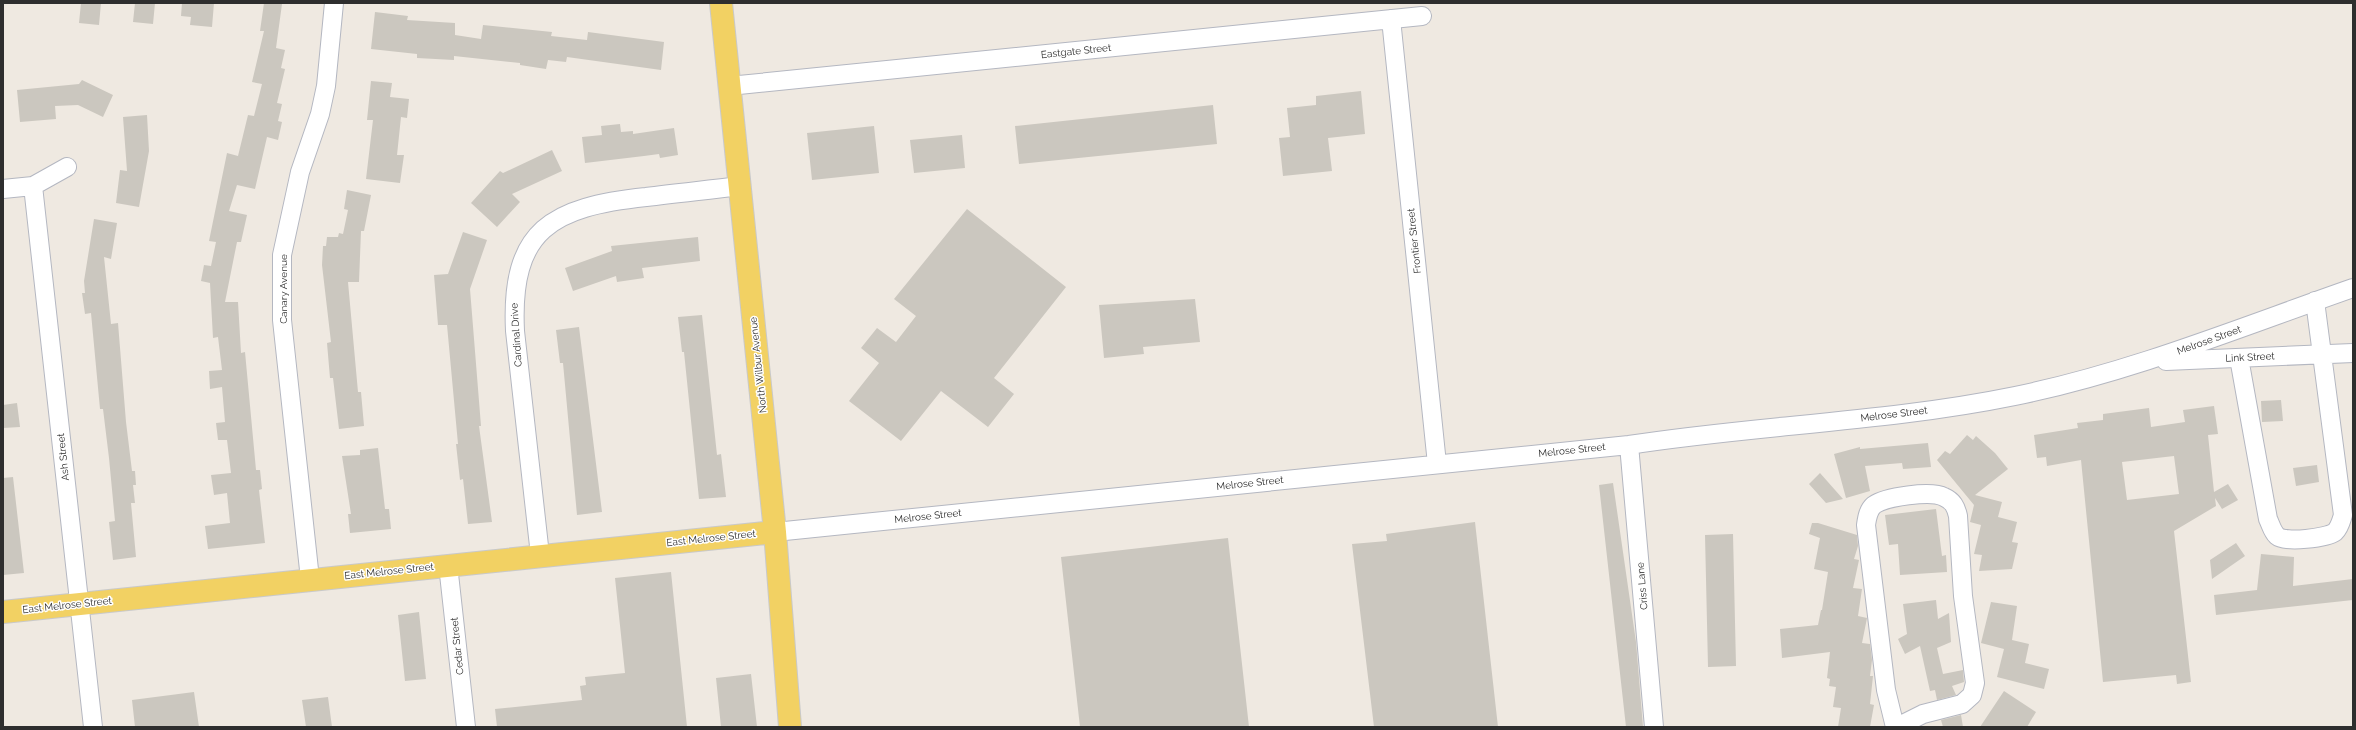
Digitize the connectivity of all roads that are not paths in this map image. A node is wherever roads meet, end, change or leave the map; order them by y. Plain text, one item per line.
1 (334, 3) edge
2 (721, 3) edge
3 (1422, 16) dead end
4 (1392, 19) junction
5 (729, 86) junction
6 (67, 167) dead end
7 (33, 186) junction
8 (740, 186) junction
9 (3, 189) edge
10 (2353, 288) edge
11 (2315, 301) junction
12 (2322, 353) junction
13 (2353, 353) edge
14 (2239, 358) junction
15 (2146, 362) junction
16 (1629, 445) junction
17 (1437, 464) junction
18 (775, 532) junction
19 (540, 555) junction
20 (448, 565) junction
21 (310, 580) junction
22 (80, 604) junction
23 (3, 612) edge
24 (93, 727) edge
25 (466, 727) edge
26 (790, 727) edge
27 (1654, 727) edge
28 (1896, 727) edge

1 - 21 street, Canary Avenue
2 - 5 main road, North Wilbur Avenue
3 - 4 street, Eastgate Street
4 - 5 street, Eastgate Street
4 - 17 street, Frontier Street
5 - 8 main road, North Wilbur Avenue
6 - 7 street
7 - 9 street
7 - 22 street, Ash Street
8 - 18 main road, North Wilbur Avenue
8 - 19 street, Cardinal Drive
10 - 11 street, Melrose Street
11 - 12 street
11 - 15 street, Melrose Street
12 - 13 street, Link Street
12 - 14 street, Link Street
12 - 14 street
14 - 15 street, Link Street
15 - 16 street, Melrose Street
16 - 17 street, Melrose Street
16 - 27 street, Criss Lane
17 - 18 street, Melrose Street
18 - 19 main road, East Melrose Street
18 - 26 main road, North Wilbur Avenue
19 - 20 main road, East Melrose Street
20 - 21 main road, East Melrose Street
20 - 25 street, Cedar Street
21 - 22 main road, East Melrose Street
22 - 23 main road, East Melrose Street
22 - 24 street, Ash Street
28 - 28 street

